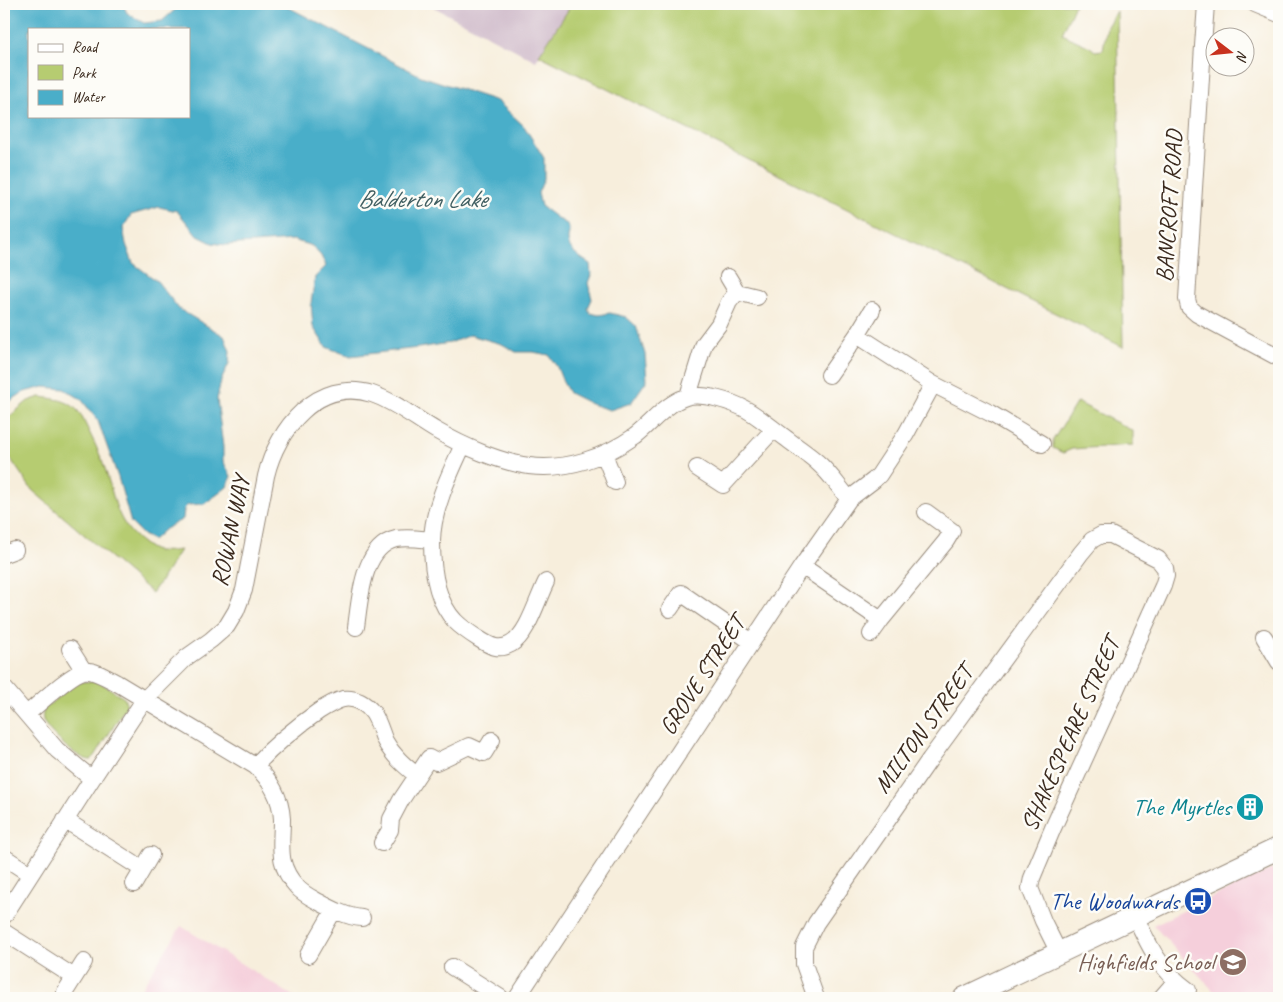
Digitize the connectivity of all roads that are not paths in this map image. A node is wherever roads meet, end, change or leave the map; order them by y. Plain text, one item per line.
1 (1206, 4) edge
2 (1255, 4) edge
3 (1279, 14) edge
4 (728, 277) dead end
5 (737, 292) junction
6 (757, 297) dead end
7 (872, 310) dead end
8 (857, 335) junction
9 (1279, 358) edge
10 (828, 375) dead end
11 (933, 384) junction
12 (688, 396) junction
13 (774, 430) junction
14 (1042, 444) dead end
15 (463, 445) junction
16 (604, 454) junction
17 (697, 468) dead end
18 (614, 482) dead end
19 (849, 499) junction
20 (926, 512) dead end
21 (432, 540) junction
22 (1136, 546) joint
23 (802, 566) junction
24 (546, 582) dead end
25 (670, 609) dead end
26 (353, 619) dead end
27 (881, 620) junction
28 (871, 634) dead end
29 (1264, 637) dead end
30 (752, 642) junction
31 (70, 649) dead end
32 (1279, 662) edge
33 (84, 671) junction
34 (4, 688) edge
35 (144, 700) junction
36 (26, 714) junction
37 (492, 740) dead end
38 (255, 766) junction
39 (416, 775) junction
40 (92, 779) junction
41 (65, 820) junction
42 (382, 843) dead end
43 (1279, 848) edge
44 (151, 855) dead end
45 (4, 858) edge
46 (30, 874) junction
47 (334, 910) junction
48 (4, 916) edge
49 (1135, 916) junction
50 (362, 918) dead end
51 (4, 932) edge
52 (1059, 953) junction
53 (308, 955) dead end
54 (84, 962) dead end
55 (452, 968) dead end
56 (74, 977) junction
57 (65, 992) dead end
58 (501, 998) edge
59 (517, 998) edge
60 (816, 998) edge
61 (964, 998) edge
62 (1161, 998) edge

1 - 9 street, BANCROFT ROAD
2 - 3 street
4 - 5 street
5 - 6 street
5 - 12 street
7 - 8 street
8 - 10 street
8 - 11 street
11 - 14 street
11 - 19 street, GROVE STREET
12 - 13 street
12 - 16 street, ROWAN WAY
13 - 17 street
13 - 19 street
15 - 16 street, ROWAN WAY
15 - 21 street
15 - 35 street, ROWAN WAY
16 - 18 street
19 - 23 street, GROVE STREET
20 - 27 street
21 - 24 street
21 - 26 street
22 - 52 street, SHAKESPEARE STREET
22 - 60 street, MILTON STREET
23 - 27 street
23 - 30 street, GROVE STREET
25 - 30 street
27 - 28 street
29 - 32 street
30 - 59 street, GROVE STREET
31 - 33 street
33 - 35 street
33 - 36 street
34 - 36 street
35 - 38 street
35 - 40 street, ROWAN WAY
36 - 40 street
37 - 39 street
38 - 39 street
38 - 47 street
39 - 42 street
40 - 41 street, ROWAN WAY
41 - 44 street
41 - 46 street, ROWAN WAY
43 - 49 main road
45 - 46 street
46 - 48 street, ROWAN WAY
47 - 50 street
47 - 53 street
49 - 52 main road
49 - 62 street
51 - 56 street
52 - 61 main road
54 - 56 street
55 - 58 street
56 - 57 street

